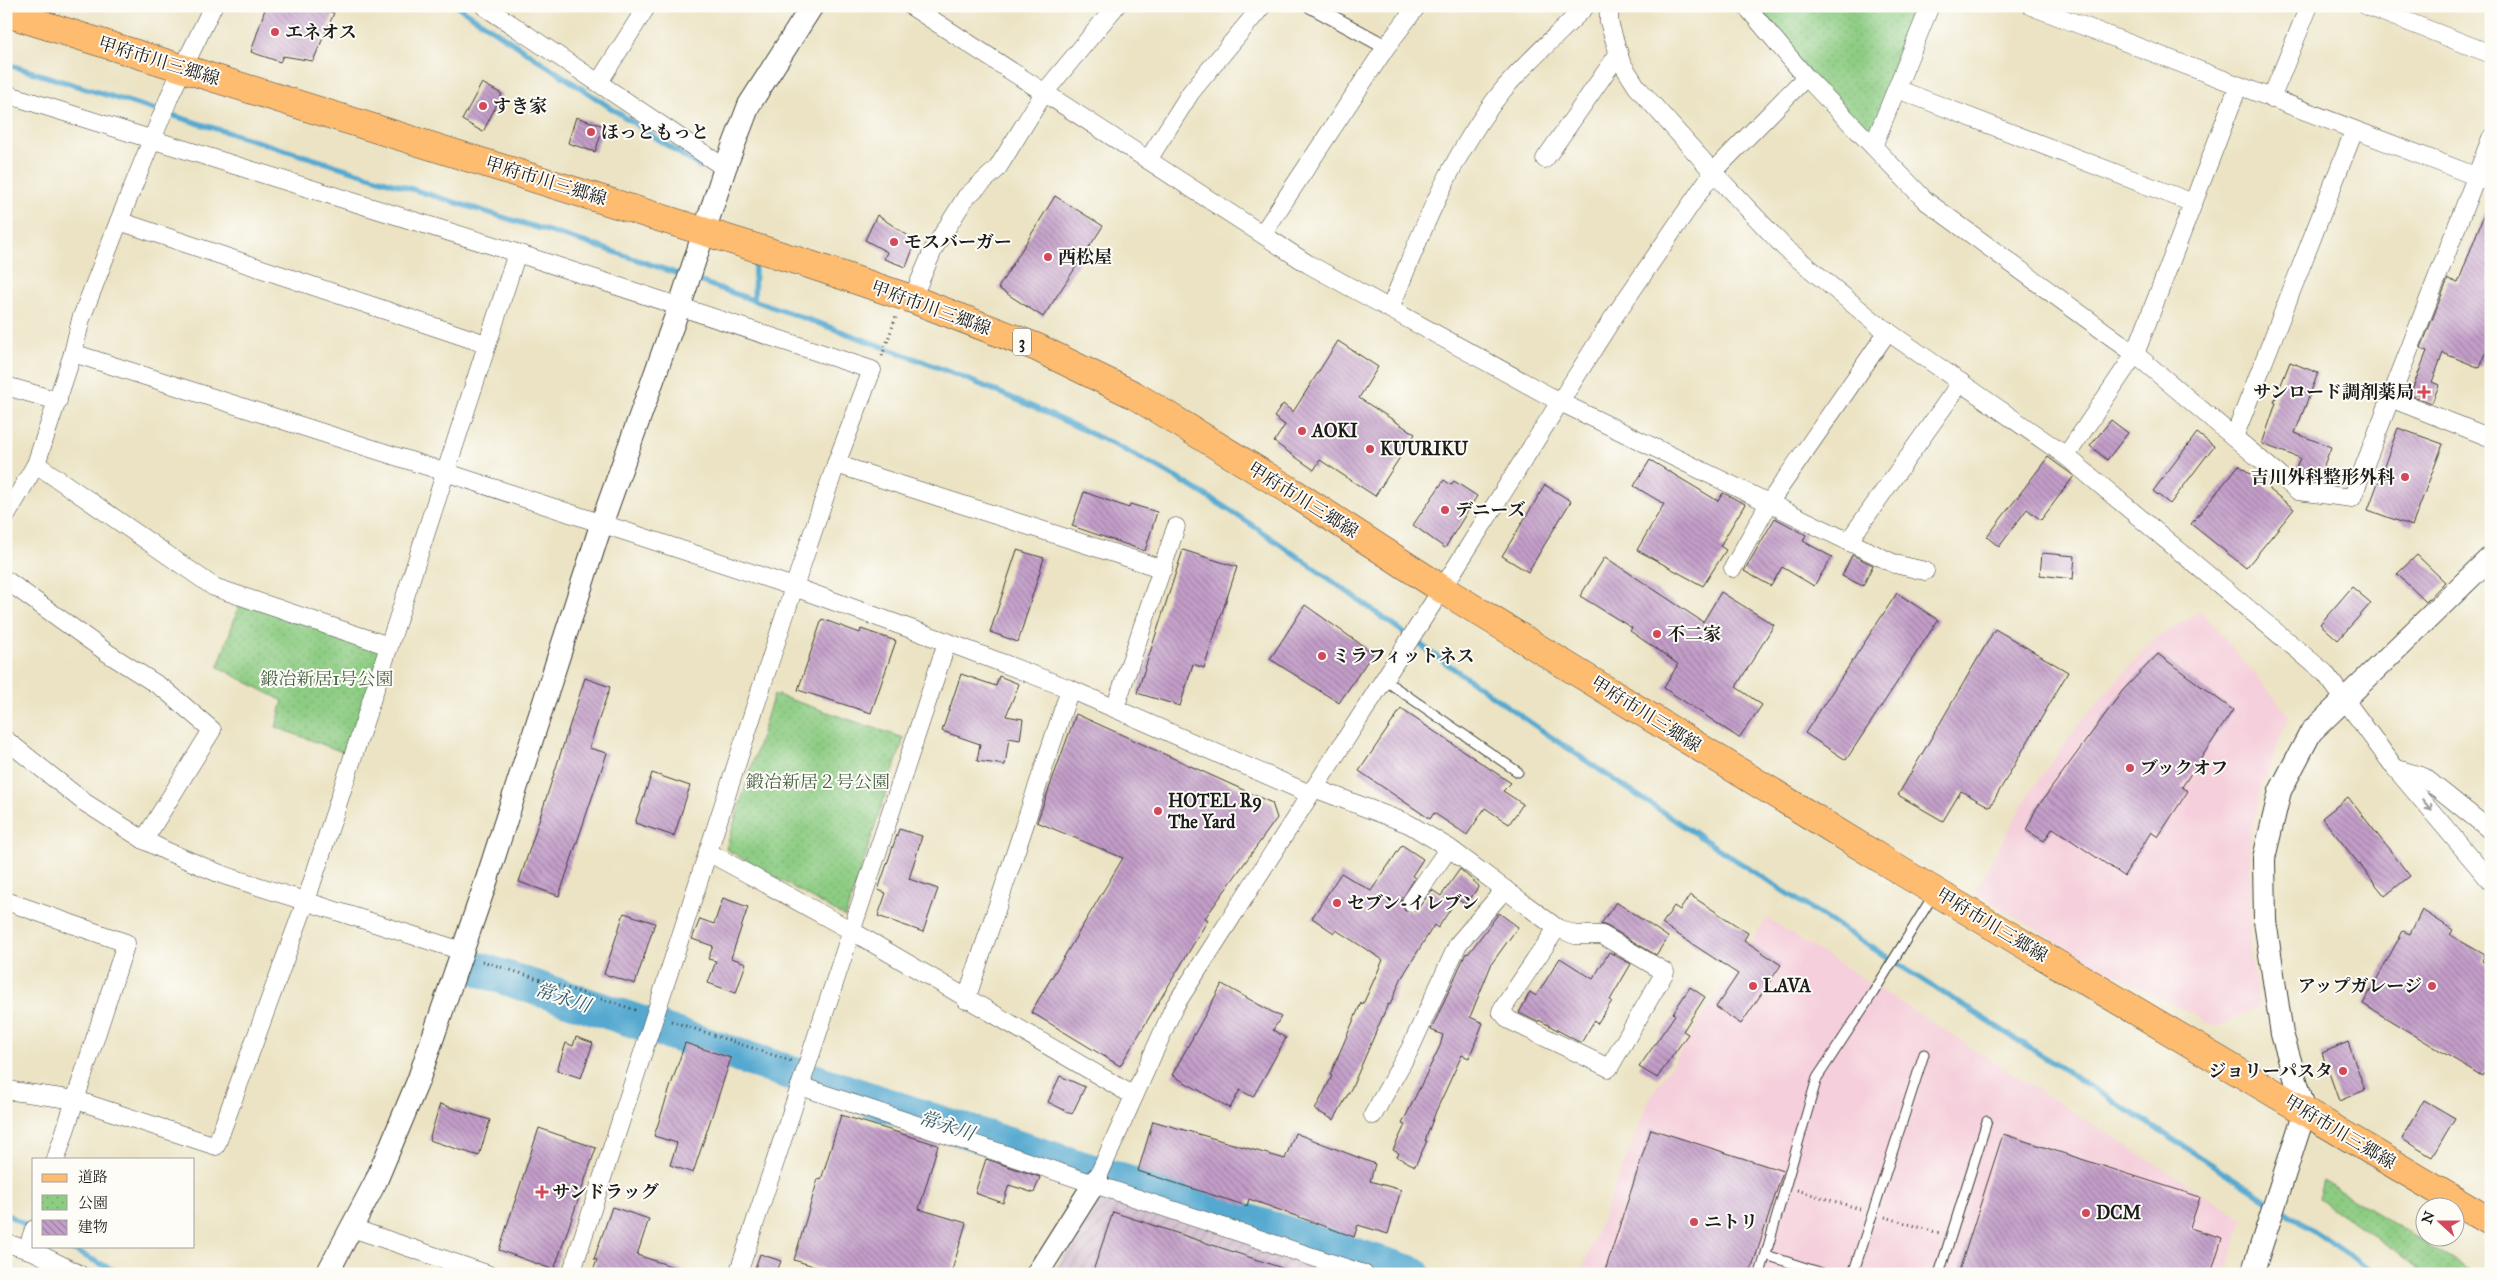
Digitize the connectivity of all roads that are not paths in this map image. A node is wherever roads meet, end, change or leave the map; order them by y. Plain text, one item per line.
1 (213, 6) edge
2 (484, 6) edge
3 (647, 6) edge
4 (812, 6) edge
5 (911, 6) edge
6 (1116, 6) edge
7 (1262, 6) edge
8 (1311, 6) edge
9 (1417, 6) edge
10 (1586, 6) edge
11 (1594, 6) edge
12 (1746, 6) edge
13 (1930, 6) edge
14 (2031, 6) edge
15 (2309, 6) edge
16 (2367, 6) edge
17 (6, 13) edge
18 (1609, 14) edge
19 (1386, 47) junction
20 (1619, 53) junction
21 (2491, 54) edge
22 (183, 68) junction
23 (1806, 77) junction
24 (599, 82) junction
25 (2238, 87) junction
26 (1898, 89) junction
27 (1044, 93) junction
28 (6, 94) edge
29 (2271, 99) junction
30 (2354, 131) junction
31 (154, 138) junction
32 (2491, 138) edge
33 (1874, 144) junction
34 (1545, 159) dead end
35 (1148, 160) junction
36 (725, 168) junction
37 (1712, 172) junction
38 (2483, 180) edge
39 (2193, 203) junction
40 (119, 221) junction
41 (1263, 233) junction
42 (700, 243) junction
43 (517, 253) junction
44 (912, 299) junction
45 (680, 303) junction
46 (1390, 309) junction
47 (1888, 331) junction
48 (486, 344) junction
49 (73, 353) junction
50 (2135, 354) junction
51 (1961, 382) junction
52 (6, 386) edge
53 (2390, 398) junction
54 (58, 402) junction
55 (1560, 402) junction
56 (2235, 435) junction
57 (2491, 438) edge
58 (2066, 456) junction
59 (36, 464) junction
60 (836, 464) junction
61 (445, 472) junction
62 (1768, 503) junction
63 (6, 516) edge
64 (601, 524) junction
65 (1176, 527) dead end
66 (1848, 542) junction
67 (2491, 557) edge
68 (1733, 568) dead end
69 (1163, 569) junction
70 (1925, 571) dead end
71 (6, 580) edge
72 (794, 588) junction
73 (1442, 589) junction
74 (947, 642) junction
75 (389, 646) junction
76 (1383, 679) junction
77 (1070, 689) junction
78 (2345, 699) junction
79 (1115, 708) junction
80 (6, 740) edge
81 (2395, 768) junction
82 (1518, 772) dead end
83 (1312, 791) junction
84 (2491, 831) edge
85 (144, 840) junction
86 (1449, 848) junction
87 (708, 852) junction
88 (2491, 882) edge
89 (1505, 888) junction
90 (1936, 892) junction
91 (6, 901) edge
92 (306, 901) junction
93 (1411, 902) dead end
94 (1557, 928) junction
95 (852, 931) junction
96 (462, 951) junction
97 (966, 1000) junction
98 (1924, 1054) dead end
99 (803, 1078) junction
100 (6, 1090) edge
101 (1134, 1096) junction
102 (76, 1100) junction
103 (2305, 1111) junction
104 (1373, 1114) dead end
105 (1987, 1121) dead end
106 (56, 1158) edge
107 (1099, 1174) junction
108 (2491, 1222) edge
109 (352, 1228) junction
110 (32, 1235) edge
111 (6, 1243) edge
112 (27, 1249) junction
113 (1766, 1255) junction
114 (78, 1274) edge
115 (327, 1274) edge
116 (487, 1274) edge
117 (570, 1274) edge
118 (738, 1274) edge
119 (1037, 1274) edge
120 (1364, 1274) edge
121 (1760, 1274) edge
122 (1825, 1274) edge
123 (1853, 1274) edge
124 (1939, 1274) edge
125 (2252, 1274) edge

1 - 22 street
2 - 24 street
3 - 24 street
4 - 36 street
5 - 27 street
6 - 27 street
7 - 35 street
8 - 19 street
9 - 19 street
10 - 46 street
11 - 18 street
12 - 23 street
13 - 26 street
14 - 25 street
15 - 29 street
16 - 21 street
17 - 22 main road, 甲府市川三郷線 / 3
18 - 20 street
19 - 41 street
20 - 34 street
20 - 37 street
22 - 31 street
22 - 42 main road, 甲府市川三郷線 / 3
23 - 33 street
23 - 37 street
24 - 36 street
25 - 29 street
25 - 39 street
26 - 33 street
26 - 39 street
27 - 35 street
27 - 44 street
28 - 31 street
29 - 30 street
30 - 38 street
30 - 56 street
31 - 40 street
31 - 43 street
32 - 38 street
33 - 50 street
35 - 41 street
36 - 42 street
37 - 47 street
37 - 55 street
38 - 53 street
39 - 50 street
40 - 48 street
40 - 49 street
41 - 46 street
42 - 44 main road, 甲府市川三郷線 / 3
42 - 45 street
43 - 45 street
43 - 48 street
44 - 73 main road, 甲府市川三郷線 / 3
45 - 60 street
45 - 64 street
46 - 55 street
47 - 51 street
47 - 62 street
48 - 61 street
49 - 54 street
49 - 61 street
50 - 56 street
50 - 58 street
51 - 58 street
51 - 66 street
52 - 54 street
53 - 56 street
53 - 57 street
54 - 59 street
55 - 62 street
55 - 73 street
58 - 78 street
59 - 63 street
59 - 75 street
60 - 69 street
60 - 72 street
61 - 64 street
61 - 75 street
62 - 66 street
62 - 68 street
64 - 72 street
64 - 96 street
65 - 69 street
66 - 70 street
67 - 78 street
69 - 79 street
71 - 85 street
72 - 74 street
72 - 87 street
73 - 76 street
73 - 90 main road, 甲府市川三郷線 / 3
74 - 77 street
74 - 95 street
75 - 92 street
76 - 82 lane
76 - 83 street
77 - 79 street
77 - 97 street
78 - 81 street
78 - 103 street
79 - 83 street
80 - 85 street
81 - 84 street
81 -> 88 street
83 - 86 street
83 - 101 street
85 - 92 street
86 - 89 street
86 - 93 street
87 - 95 street
87 - 117 street
89 - 94 street
89 - 104 street
90 - 103 main road, 甲府市川三郷線 / 3
90 - 113 lane
91 - 102 street
92 - 96 street
92 - 102 street
94 - 94 street
95 - 97 street
95 - 99 street
96 - 109 street
97 - 101 street
98 - 123 lane
99 - 107 street
99 - 118 street
100 - 102 street
101 - 107 street
102 - 106 street
103 - 108 main road, 甲府市川三郷線 / 3
103 - 125 street
105 - 124 lane
107 - 119 street
107 - 120 street
109 - 115 street
109 - 116 street
110 - 112 street
111 - 112 street
112 - 114 street
113 - 121 lane
113 - 122 lane

